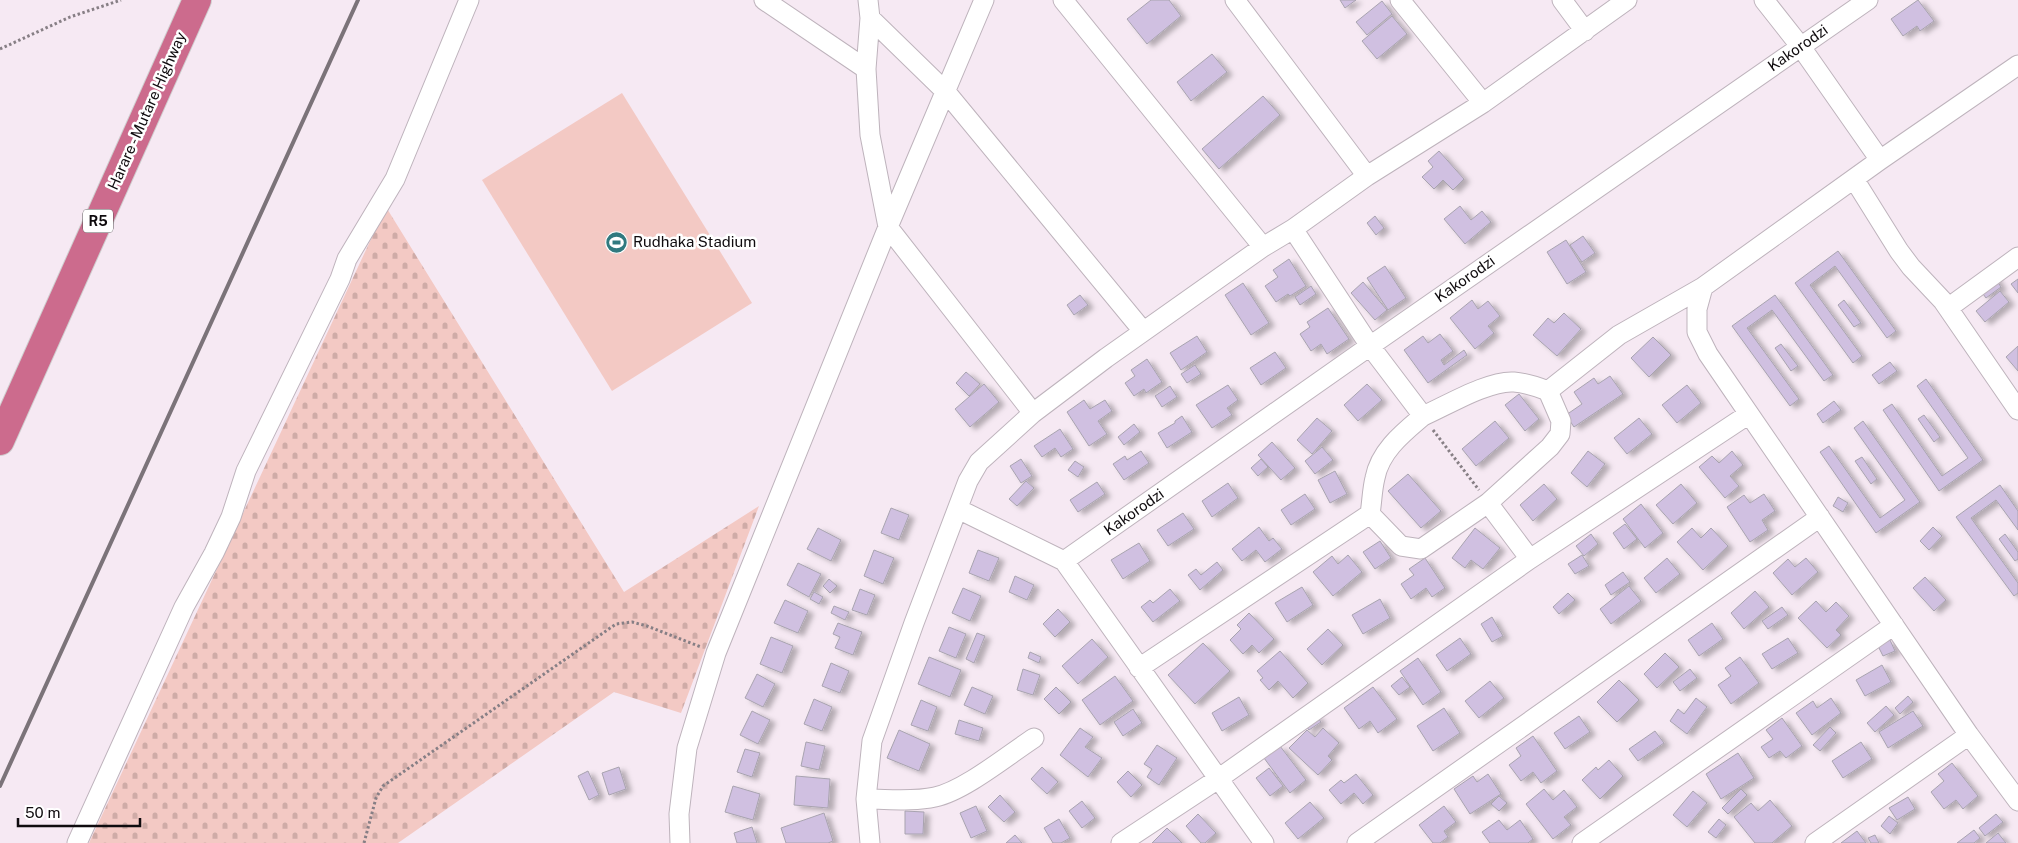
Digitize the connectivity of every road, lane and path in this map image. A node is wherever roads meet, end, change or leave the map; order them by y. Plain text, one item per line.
1 (121, 0) edge
2 (196, 0) edge
3 (469, 0) edge
4 (764, 0) edge
5 (984, 0) edge
6 (1063, 0) edge
7 (1235, 0) edge
8 (1400, 0) edge
9 (1562, 0) edge
10 (1627, 0) edge
11 (1764, 0) edge
12 (1868, 0) edge
13 (869, 9) edge
14 (1585, 31) junction
15 (1801, 47) junction
16 (0, 49) edge
17 (2018, 65) edge
18 (866, 69) junction
19 (946, 92) junction
20 (1483, 103) junction
21 (1880, 160) junction
22 (1367, 176) junction
23 (1854, 178) junction
24 (888, 227) junction
25 (1293, 230) junction
26 (1263, 248) junction
27 (2018, 257) edge
28 (1703, 287) junction
29 (1948, 308) junction
30 (1143, 331) junction
31 (1370, 346) junction
32 (1548, 391) junction
33 (2018, 410) edge
34 (1032, 413) junction
35 (1749, 414) junction
36 (1423, 416) junction
37 (0, 441) edge
38 (1488, 503) junction
39 (958, 509) junction
40 (1370, 514) junction
41 (1820, 517) junction
42 (1530, 559) junction
43 (1064, 561) junction
44 (1894, 625) junction
45 (716, 653) junction
46 (1139, 668) junction
47 (1969, 735) junction
48 (1034, 738) dead end
49 (1218, 779) junction
50 (866, 799) junction
51 (2018, 801) edge
52 (77, 843) edge
53 (364, 843) edge
54 (680, 843) edge
55 (870, 843) edge
56 (1121, 843) edge
57 (1264, 843) edge
58 (1357, 843) edge
59 (1582, 843) edge
60 (1815, 843) edge

1 - 16 path
2 - 37 highway, Harare - Mutare Highway / R5
3 - 52 street
4 - 18 street
5 - 19 street
6 - 26 street
7 - 22 street
8 - 20 street
9 - 14 street
10 - 14 street
11 - 15 street
12 - 15 street, Kakorodzi
13 - 18 street
13 - 19 street
14 - 20 street
15 - 21 street
15 - 31 street, Kakorodzi
17 - 21 street
18 - 24 street
19 - 24 street
19 - 30 street
20 - 22 street
21 - 23 street
22 - 25 street
23 - 28 street
23 - 29 street
24 - 34 street
24 - 45 street
25 - 26 street
25 - 31 street
26 - 30 street
27 - 29 street
28 - 32 street
28 - 35 street
29 - 33 street
30 - 34 street
31 - 36 street
31 - 43 street, Kakorodzi
32 - 36 street
32 - 38 street
34 - 39 street
35 - 41 street
35 - 42 street
36 - 38 path
36 - 40 street
38 - 40 street
38 - 42 street
39 - 43 street
39 - 50 street
40 - 46 street
41 - 44 street
41 - 58 street
42 - 49 street
43 - 46 street
44 - 47 street
44 - 59 street
45 - 53 path
45 - 54 street
46 - 49 street
47 - 51 street
47 - 60 street
48 - 50 street
49 - 56 street
49 - 57 street
50 - 55 street

